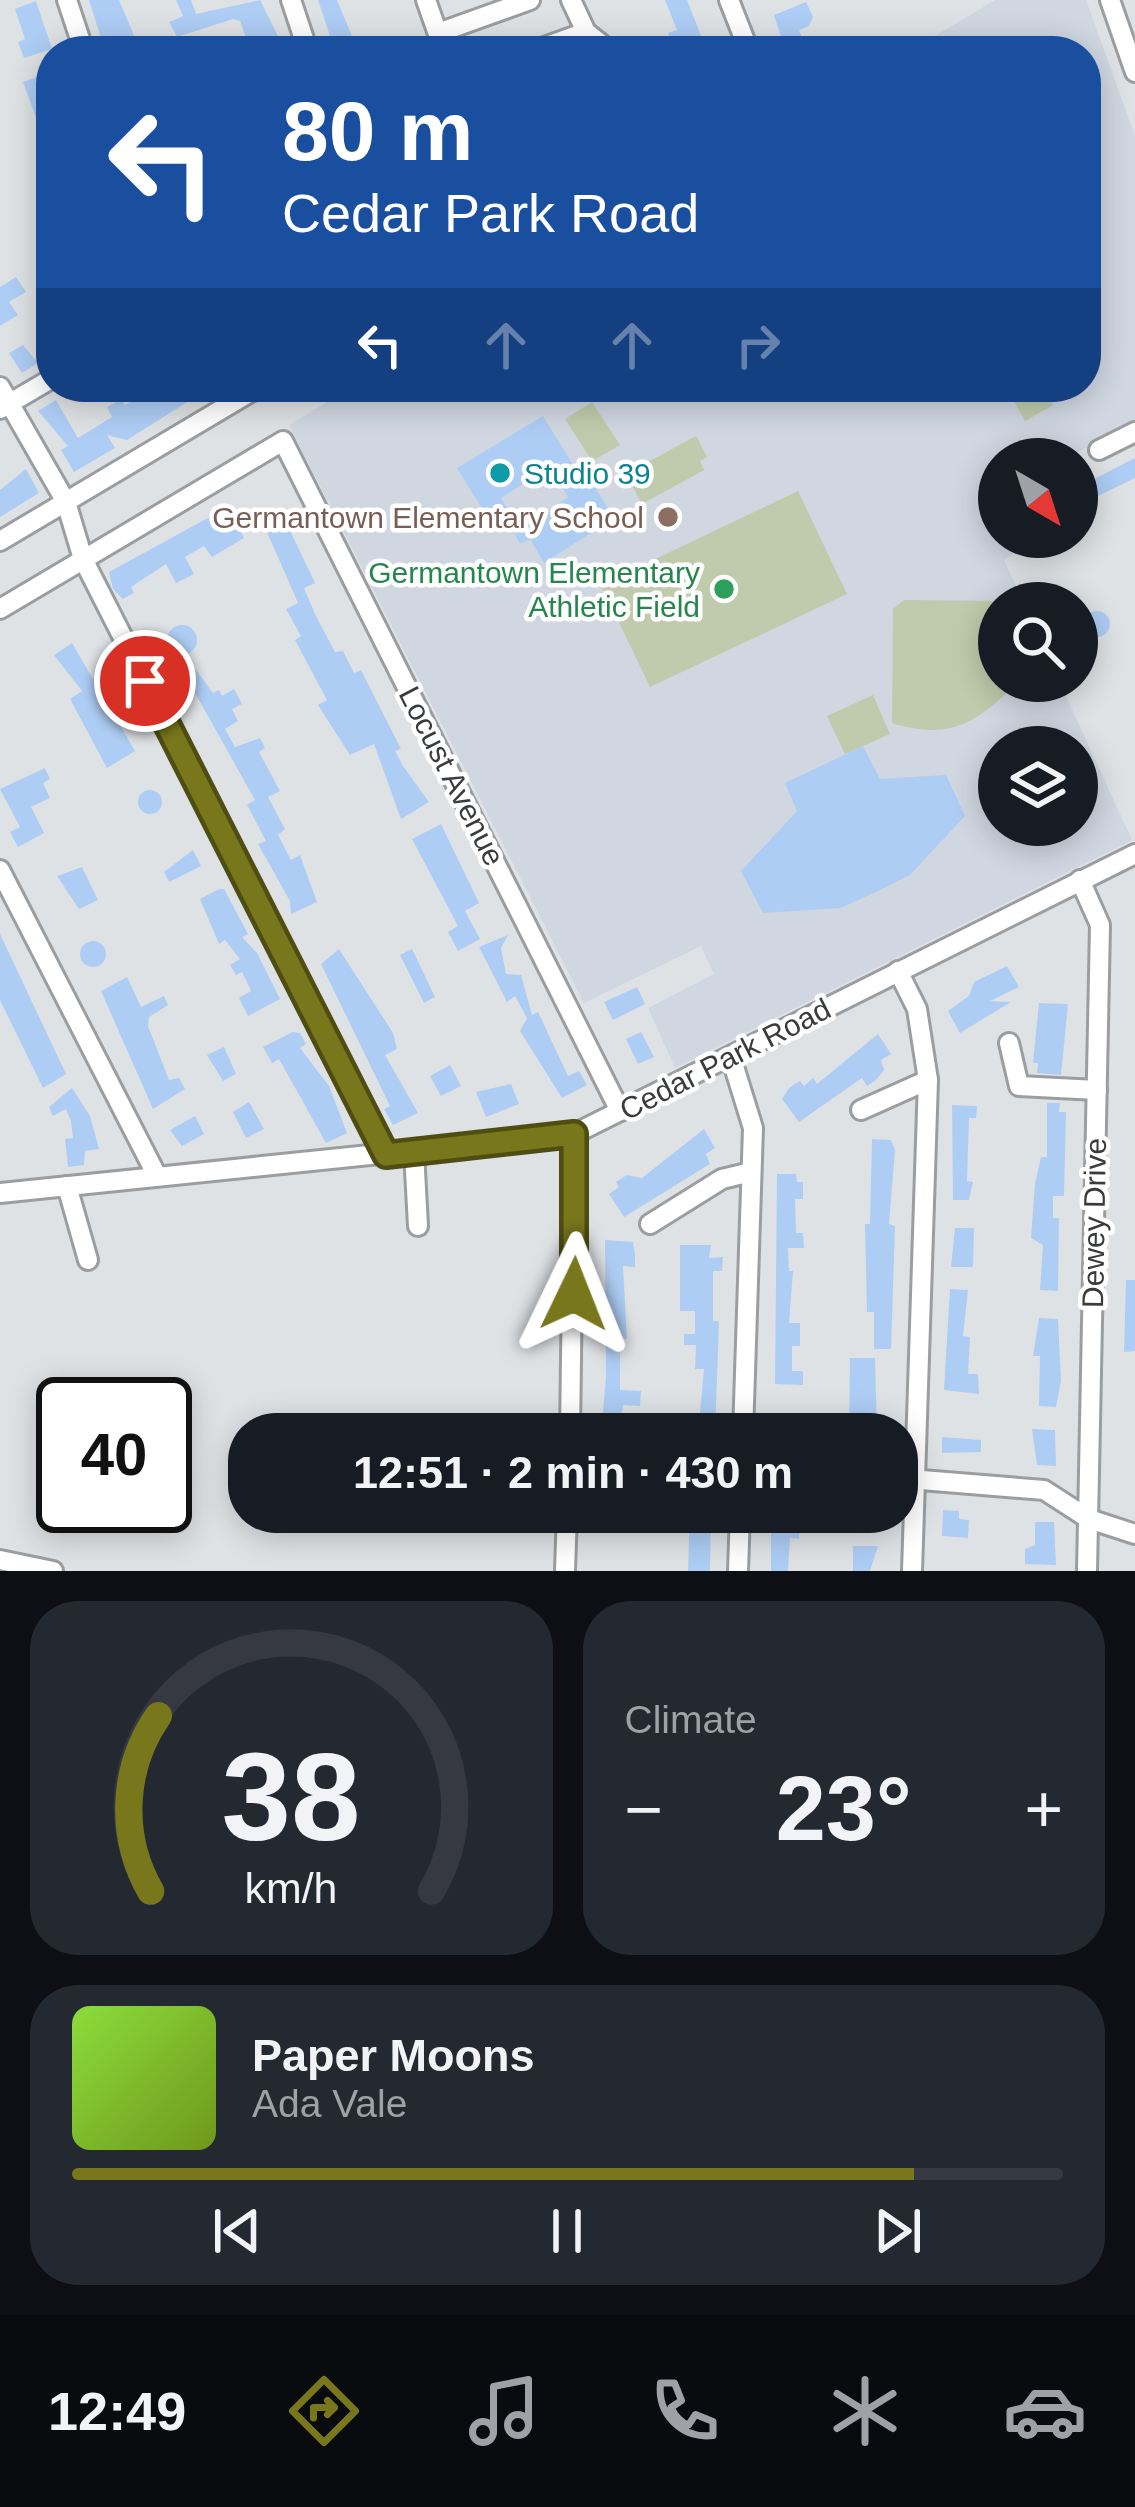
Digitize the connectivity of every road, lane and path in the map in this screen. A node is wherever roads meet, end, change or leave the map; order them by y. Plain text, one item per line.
1 (68, 0) edge
2 (291, 0) edge
3 (426, 0) edge
4 (530, 0) edge
5 (571, 0) edge
6 (729, 0) edge
7 (1109, 0) edge
8 (507, 4) edge
9 (586, 32) junction
10 (79, 36) edge
11 (303, 36) edge
12 (439, 36) edge
13 (451, 36) edge
14 (575, 36) edge
15 (591, 36) edge
16 (743, 36) edge
17 (1135, 72) edge
18 (36, 386) edge
19 (3, 400) edge
20 (230, 402) edge
21 (1135, 432) edge
22 (1099, 450) dead end
23 (66, 502) junction
24 (0, 542) edge
25 (83, 560) junction
26 (0, 609) edge
27 (1135, 854) edge
28 (0, 870) edge
29 (1080, 880) junction
30 (898, 971) junction
31 (1009, 1042) dead end
32 (731, 1057) junction
33 (928, 1080) junction
34 (1097, 1090) junction
35 (861, 1110) dead end
36 (620, 1111) junction
37 (574, 1134) junction
38 (414, 1152) junction
39 (386, 1155) junction
40 (751, 1172) junction
41 (158, 1176) junction
42 (68, 1186) junction
43 (0, 1193) edge
44 (650, 1224) dead end
45 (418, 1226) dead end
46 (88, 1260) dead end
47 (570, 1413) edge
48 (744, 1413) edge
49 (910, 1413) edge
50 (918, 1479) edge
51 (1089, 1519) junction
52 (566, 1533) edge
53 (740, 1533) edge
54 (910, 1533) edge
55 (1135, 1534) edge
56 (0, 1560) edge
57 (53, 1571) edge
58 (565, 1571) edge
59 (739, 1571) edge
60 (912, 1571) edge
61 (1087, 1571) edge

1 - 10 street
2 - 11 street
3 - 12 street
4 - 8 street
5 - 9 street
6 - 16 street
7 - 17 street
8 - 13 street
9 - 14 street
9 - 15 street
18 - 19 street
19 - 23 street
20 - 23 street
21 - 22 street
23 - 24 street
23 - 25 street
25 - 26 street
25 - 36 street, Locust Avenue
25 - 39 street
27 - 29 street, Cedar Park Road
28 - 41 street
29 - 30 street, Cedar Park Road
29 - 34 street, Dewey Drive
30 - 32 street, Cedar Park Road
30 - 33 street
31 - 34 street
32 - 36 street, Cedar Park Road
32 - 40 street
33 - 35 street
33 - 49 street
34 - 51 street, Dewey Drive
36 - 37 street, Cedar Park Road
37 - 38 street, Cedar Park Road
37 - 47 street
38 - 39 street, Cedar Park Road
38 - 45 street
39 - 41 street, Cedar Park Road
40 - 44 street
40 - 48 street
41 - 42 street, Cedar Park Road
42 - 43 street, Cedar Park Road
42 - 46 street
50 - 51 street
51 - 55 street
51 - 61 street, Dewey Drive
52 - 58 street
53 - 59 street
54 - 60 street
56 - 57 street

